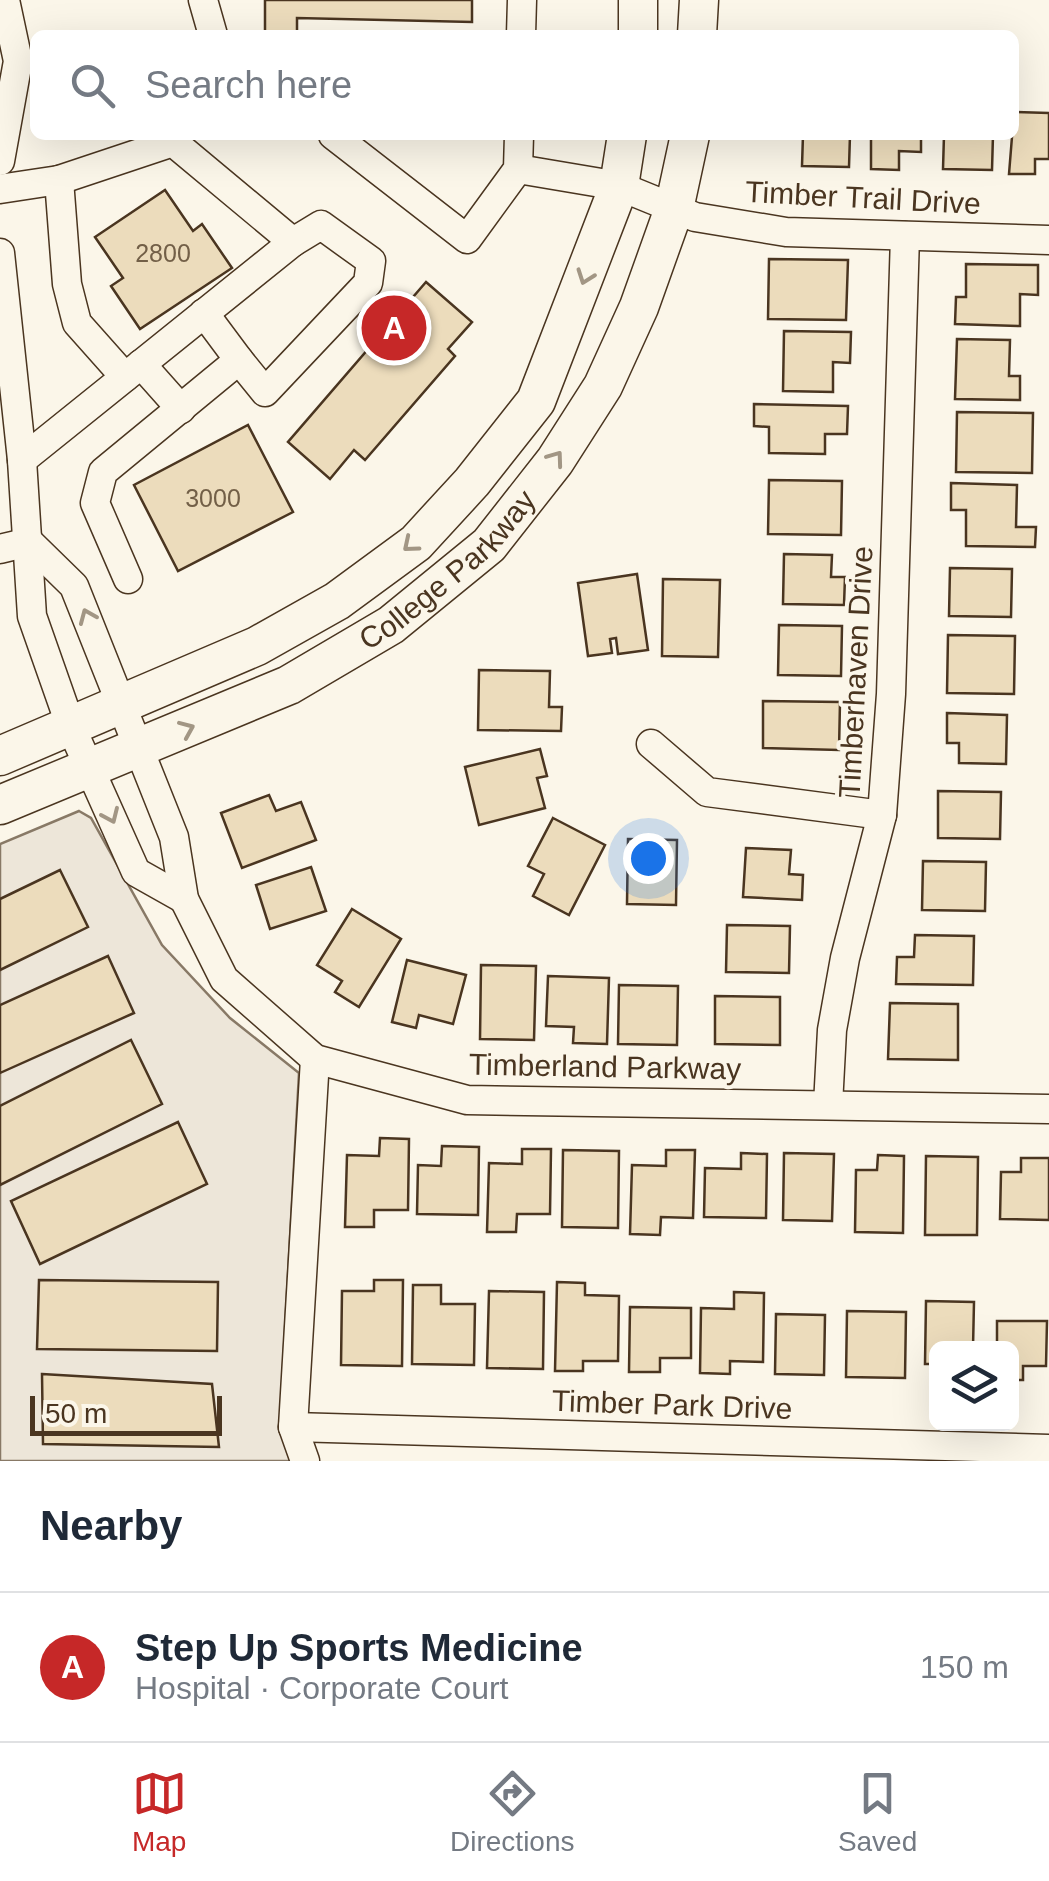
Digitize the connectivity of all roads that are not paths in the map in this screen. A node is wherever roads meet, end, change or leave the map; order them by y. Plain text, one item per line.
1 (203, 0) edge
2 (522, 0) edge
3 (638, 0) edge
4 (699, 0) edge
5 (5, 17) edge
6 (212, 30) edge
7 (521, 30) edge
8 (638, 30) edge
9 (697, 30) edge
10 (340, 140) edge
11 (519, 140) edge
12 (626, 140) edge
13 (689, 140) edge
14 (0, 162) edge
15 (518, 169) junction
16 (60, 180) junction
17 (619, 186) junction
18 (0, 189) edge
19 (674, 209) junction
20 (905, 236) junction
21 (1049, 240) edge
22 (293, 242) junction
23 (0, 252) edge
24 (1, 286) edge
25 (204, 313) junction
26 (239, 360) junction
27 (133, 371) junction
28 (8, 403) edge
29 (181, 409) junction
30 (22, 460) junction
31 (29, 542) junction
32 (0, 550) edge
33 (128, 580) dead end
34 (123, 704) junction
35 (71, 727) junction
36 (652, 744) dead end
37 (140, 749) junction
38 (0, 756) edge
39 (90, 769) junction
40 (0, 805) edge
41 (882, 815) junction
42 (184, 899) junction
43 (315, 1059) junction
44 (828, 1104) junction
45 (1049, 1109) edge
46 (293, 1426) junction
47 (1049, 1449) edge
48 (304, 1461) edge

1 - 6 street
2 - 7 street
3 - 8 main road
4 - 9 main road
5 - 14 street
10 - 15 street
11 - 15 street
12 - 17 main road, College Parkway
13 - 19 main road, College Parkway
15 - 17 street, Timber Trail Drive
16 - 18 street
16 - 22 street
16 - 27 street
17 - 19 street, Timber Trail Drive
17 -> 34 main road, College Parkway
19 - 20 street, Timber Trail Drive
37 -> 19 main road, College Parkway
20 - 21 street, Timber Trail Drive
20 - 41 street, Timberhaven Drive
22 - 25 street
22 - 26 street
23 - 24 street
24 - 28 street
25 - 26 street
25 - 27 street
26 - 29 street
27 - 29 street
27 - 30 street
28 - 30 street
29 - 33 street
30 - 31 street
31 - 32 street
34 -> 31 street, Timberland Parkway
31 - 35 street
34 - 35 main road, College Parkway
34 - 37 street, Timberland Parkway
35 - 38 main road, College Parkway
35 - 39 street
36 - 41 street
37 - 39 main road, College Parkway
37 - 42 street, Timberland Parkway
39 - 40 main road, College Parkway
39 -> 42 street
41 - 44 street, Timberhaven Drive
42 - 43 street, Timberland Parkway
43 - 44 street, Timberland Parkway
43 - 46 street
44 - 45 street, Timberland Parkway
46 - 47 street, Timber Park Drive
46 - 48 street

